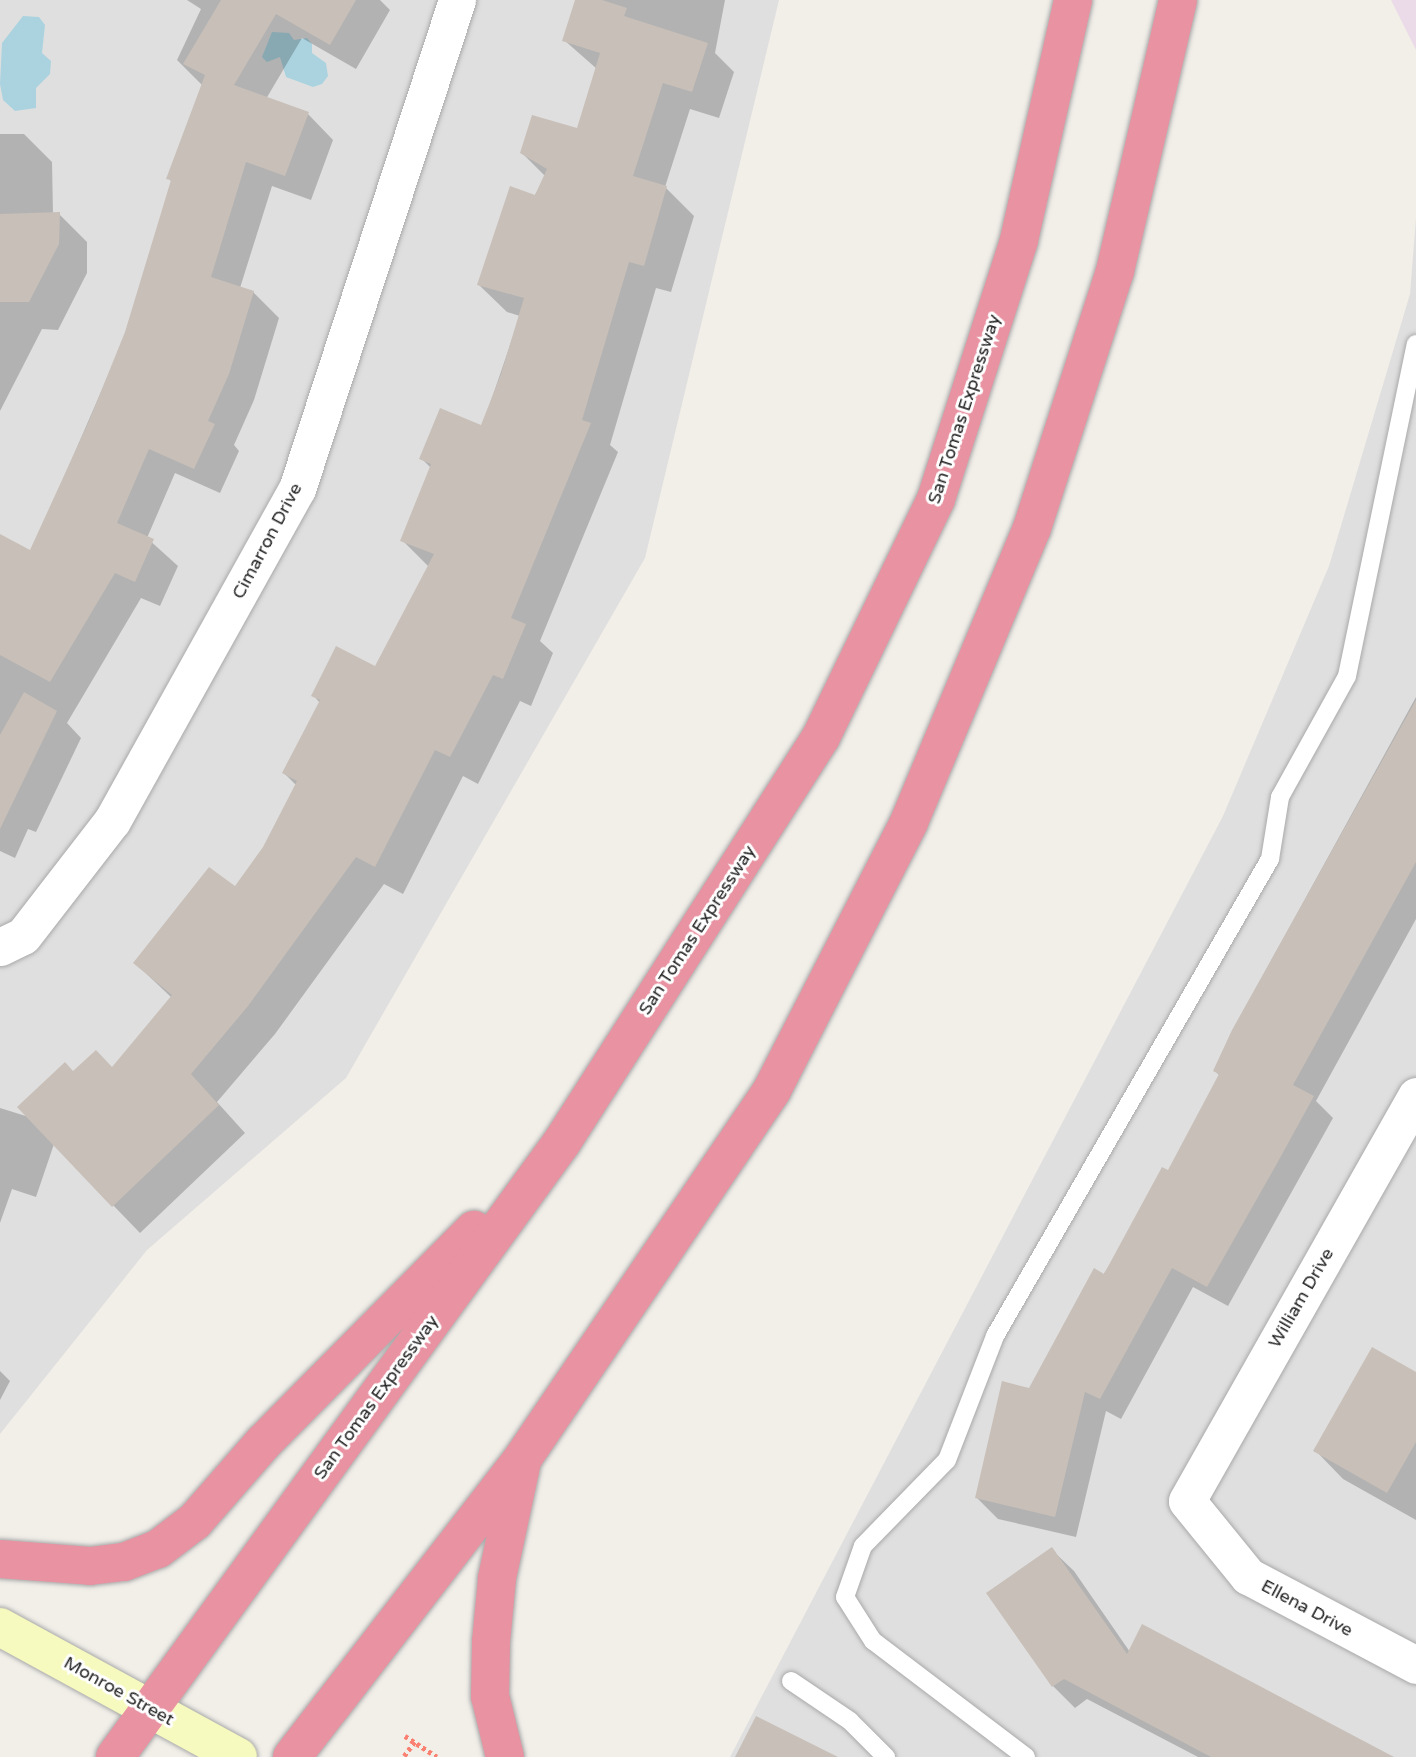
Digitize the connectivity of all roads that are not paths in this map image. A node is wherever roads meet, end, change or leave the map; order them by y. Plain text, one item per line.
1 (457, 0) edge
2 (1073, 0) edge
3 (1177, 3) edge
4 (1416, 344) edge
5 (0, 947) edge
6 (1416, 1096) edge
7 (562, 1142) junction
8 (523, 1458) junction
9 (1187, 1501) joint
10 (0, 1559) edge
11 (0, 1627) edge
12 (1416, 1665) edge
13 (791, 1681) dead end
14 (150, 1708) junction
15 (116, 1757) edge
16 (238, 1757) edge
17 (292, 1757) edge
18 (505, 1757) edge
19 (886, 1757) edge
20 (1026, 1757) edge

1 - 5 street, Cimarron Drive
2 - 7 highway, San Tomas Expressway
3 - 8 highway
4 - 20 lane
6 - 9 street, William Drive
7 - 10 highway
7 - 14 highway, San Tomas Expressway
8 - 17 highway
8 - 18 highway
9 - 12 street, Ellena Drive
11 - 14 main road, Monroe Street
13 - 19 lane
14 - 15 highway, San Tomas Expressway
14 - 16 main road, Monroe Street

